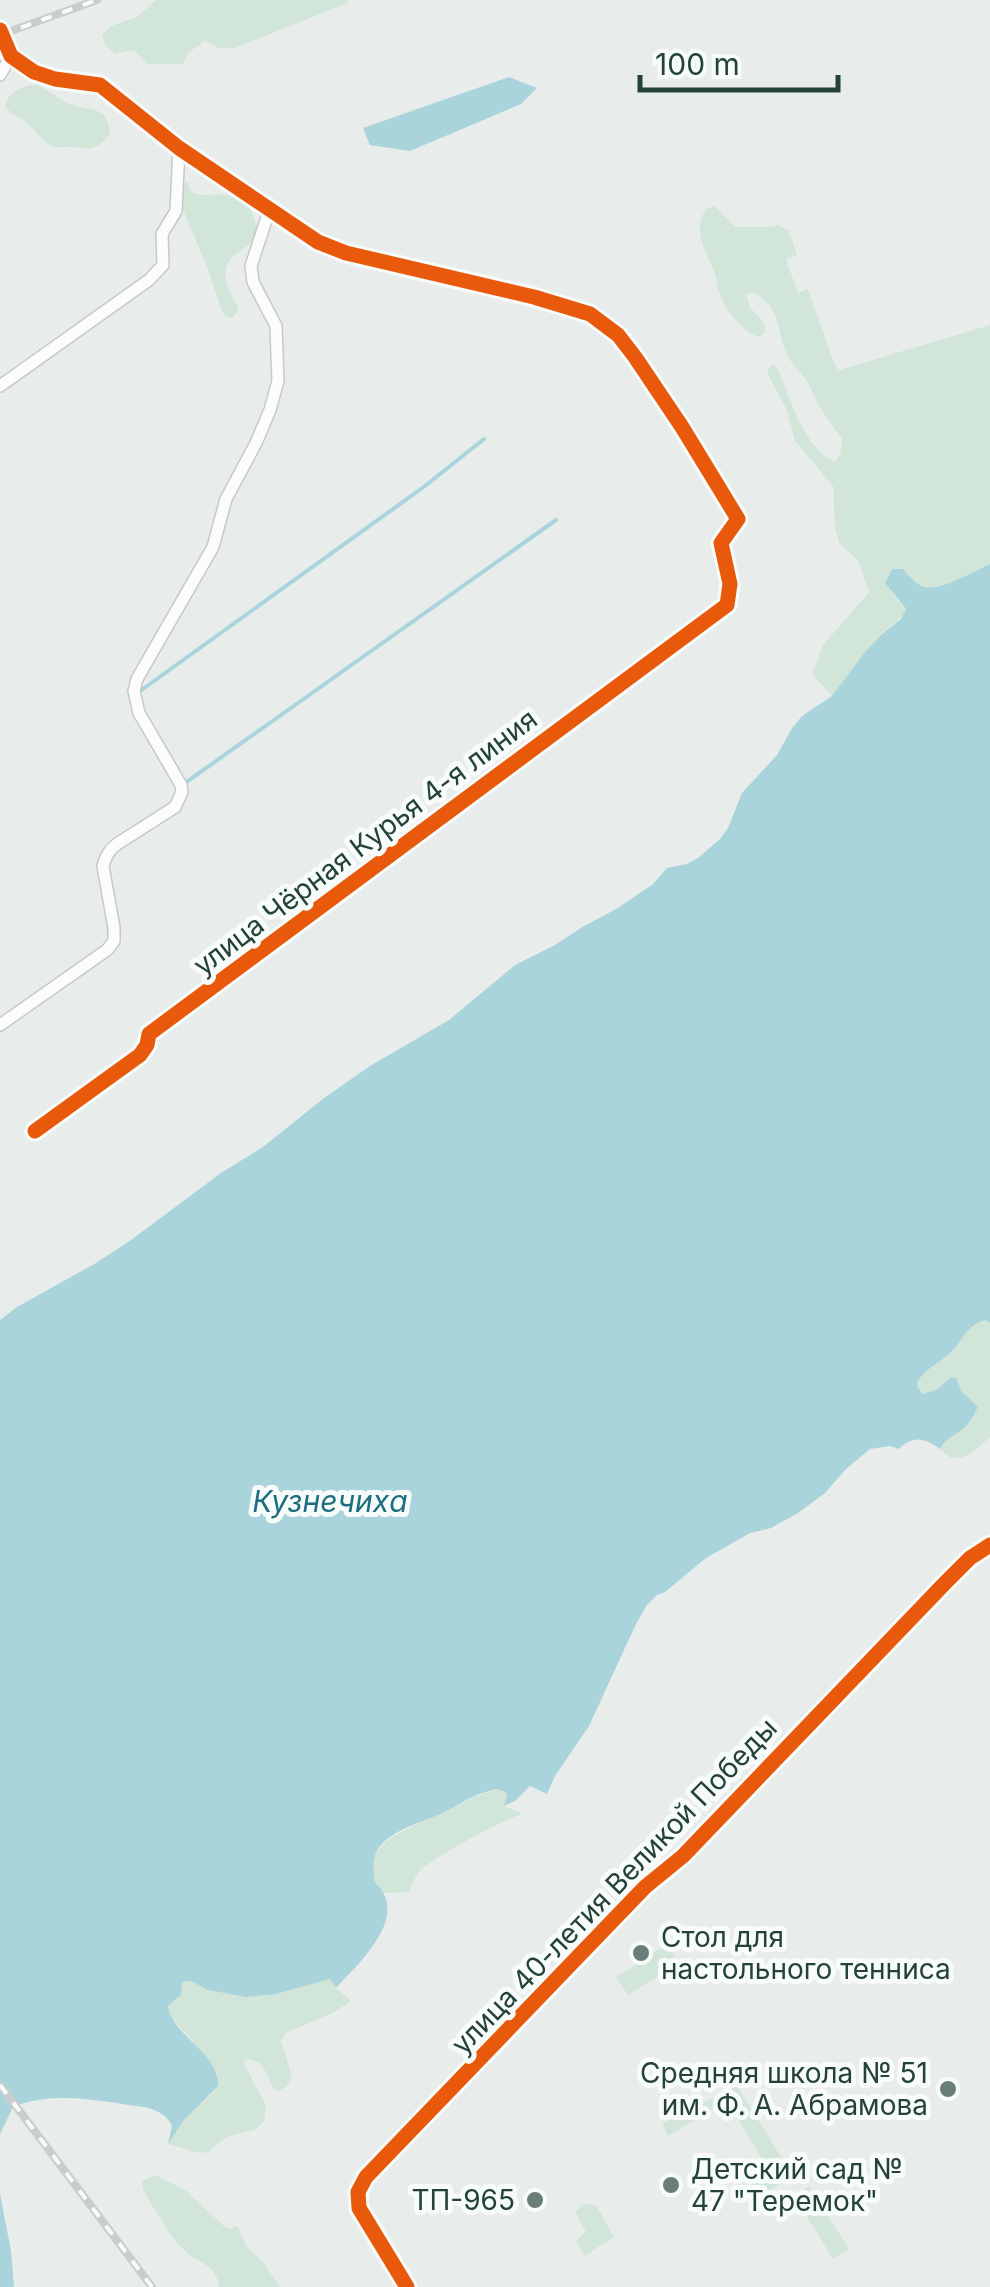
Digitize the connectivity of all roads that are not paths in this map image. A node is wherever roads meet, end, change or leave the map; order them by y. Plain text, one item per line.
1 (0, 30) edge
2 (12, 56) junction
3 (0, 75) edge
4 (179, 148) junction
5 (270, 208) junction
6 (0, 386) edge
7 (0, 1024) edge
8 (35, 1131) dead end
9 (990, 1545) edge
10 (408, 2287) edge

1 - 2 street
2 - 3 street
2 - 4 street
4 - 5 street
4 - 6 street
5 - 7 street
5 - 8 street, улица Чёрная Курья 4-я линия
9 - 10 street, улица 40-летия Великой Победы

